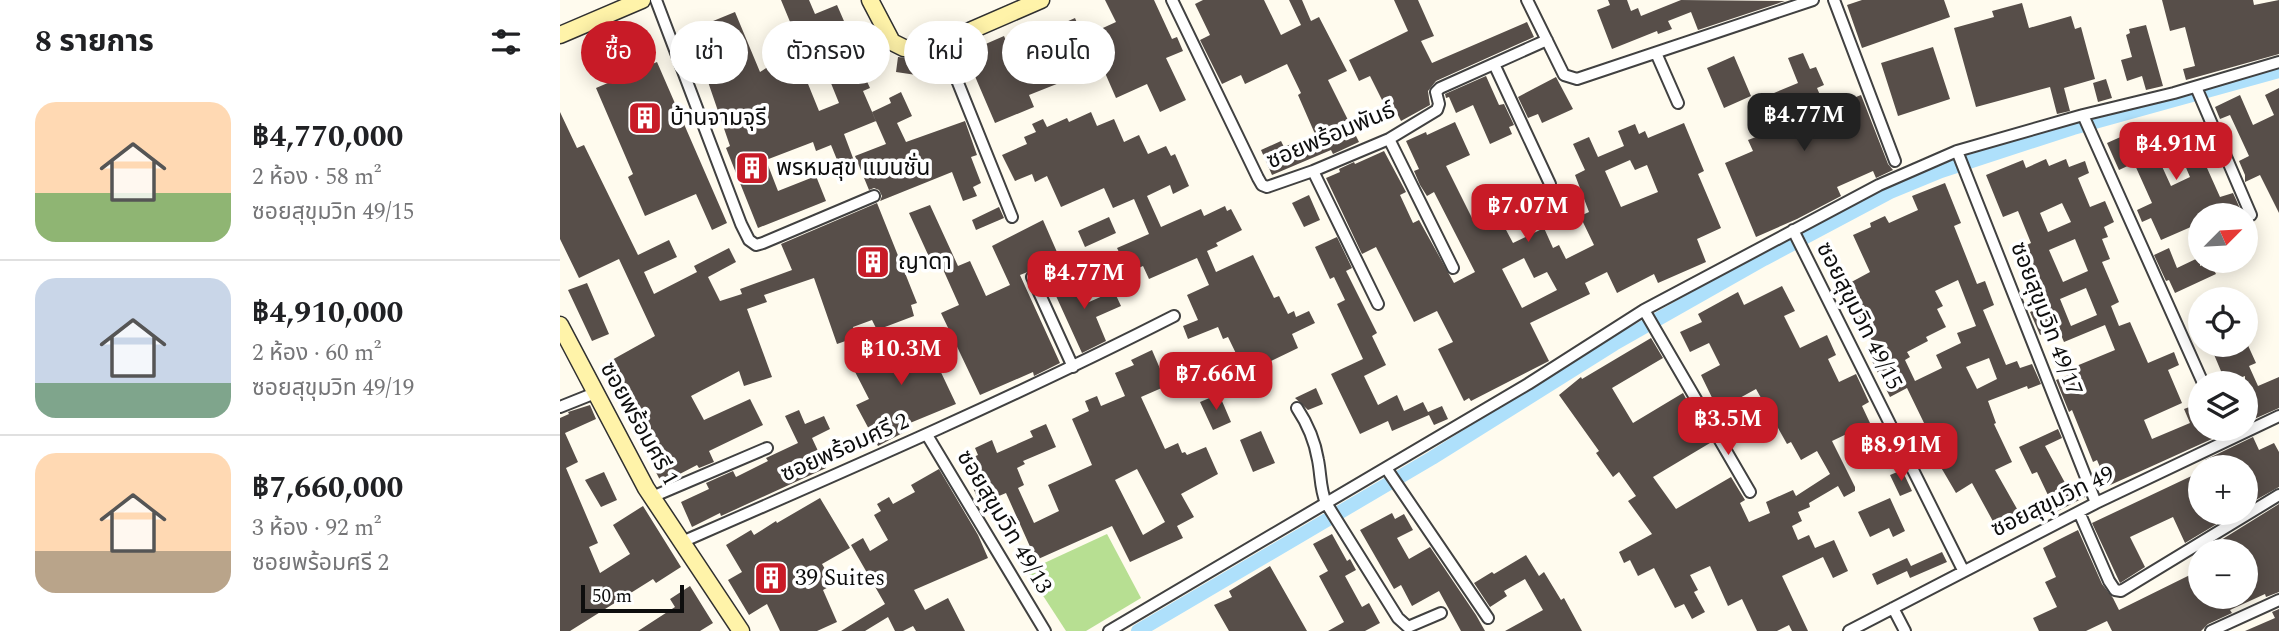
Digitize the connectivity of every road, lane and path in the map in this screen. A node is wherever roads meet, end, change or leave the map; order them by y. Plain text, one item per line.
1 (642, 0) edge
2 (656, 0) edge
3 (870, 0) edge
4 (1041, 0) edge
5 (1171, 0) edge
6 (1527, 0) edge
7 (1813, 0) edge
8 (1834, 0) edge
9 (988, 23) edge
10 (561, 32) edge
11 (1547, 40) junction
12 (904, 47) edge
13 (1656, 52) junction
14 (2279, 62) edge
15 (1494, 64) junction
16 (958, 84) edge
17 (2196, 86) junction
18 (1678, 103) dead end
19 (2082, 116) junction
20 (1389, 139) junction
21 (1957, 151) junction
22 (1895, 160) dead end
23 (1313, 171) junction
24 (1550, 184) dead end
25 (874, 196) dead end
26 (2246, 203) edge
27 (1012, 217) dead end
28 (1793, 230) junction
29 (1453, 268) dead end
30 (1032, 277) dead end
31 (1378, 304) dead end
32 (1644, 310) junction
33 (1174, 316) dead end
34 (560, 325) edge
35 (1073, 367) junction
36 (2198, 371) edge
37 (595, 393) junction
38 (560, 407) edge
39 (1297, 408) dead end
40 (2279, 416) edge
41 (2258, 426) edge
42 (927, 435) junction
43 (2227, 441) edge
44 (767, 448) dead end
45 (1386, 468) junction
46 (1750, 492) dead end
47 (2279, 495) edge
48 (652, 497) junction
49 (1326, 503) junction
50 (2096, 503) junction
51 (2079, 512) junction
52 (682, 542) junction
53 (1963, 570) junction
54 (2279, 600) edge
55 (1893, 608) junction
56 (1441, 613) dead end
57 (1488, 618) dead end
58 (741, 631) edge
59 (1045, 631) edge
60 (1109, 631) edge
61 (1849, 631) edge
62 (1905, 631) edge
63 (2211, 631) edge

1 - 10 street
2 - 25 street
3 - 12 street
4 - 9 street
5 - 23 street, ซอยพร้อมพันธ์
6 - 11 street
7 - 13 street
8 - 22 street
11 - 13 street
11 - 15 street, ซอยพร้อมพันธ์
13 - 18 street
14 - 17 street
15 - 20 street, ซอยพร้อมพันธ์
15 - 24 street
16 - 27 street
17 - 19 street
17 - 26 street
19 - 21 street
19 - 36 street
20 - 23 street, ซอยพร้อมพันธ์
20 - 29 street
21 - 28 street
21 - 50 street, ซอยสุขุมวิท 49/17
23 - 31 street
28 - 32 street
28 - 53 street, ซอยสุขุมวิท 49/15
30 - 35 street
32 - 45 street
32 - 46 street
33 - 35 street, ซอยพร้อมศรี 2
34 - 37 street, ซอยพร้อมศรี 1
35 - 42 street, ซอยพร้อมศรี 2
37 - 38 street
37 - 48 street, ซอยพร้อมศรี 1
39 - 49 street
40 - 41 street, ซอยสุขุมวิท 49
42 - 52 street, ซอยพร้อมศรี 2
42 - 59 street, ซอยสุขุมวิท 49/13
43 - 50 street, ซอยสุขุมวิท 49
44 - 48 street
45 - 49 street
45 - 57 street
47 - 51 street
48 - 52 street, ซอยพร้อมศรี 1
49 - 56 street
49 - 60 street
50 - 51 street, ซอยสุขุมวิท 49
51 - 53 street, ซอยสุขุมวิท 49
52 - 58 street, ซอยพร้อมศรี 1
53 - 55 street, ซอยสุขุมวิท 49
54 - 63 street
55 - 61 street, ซอยสุขุมวิท 49
55 - 62 street

